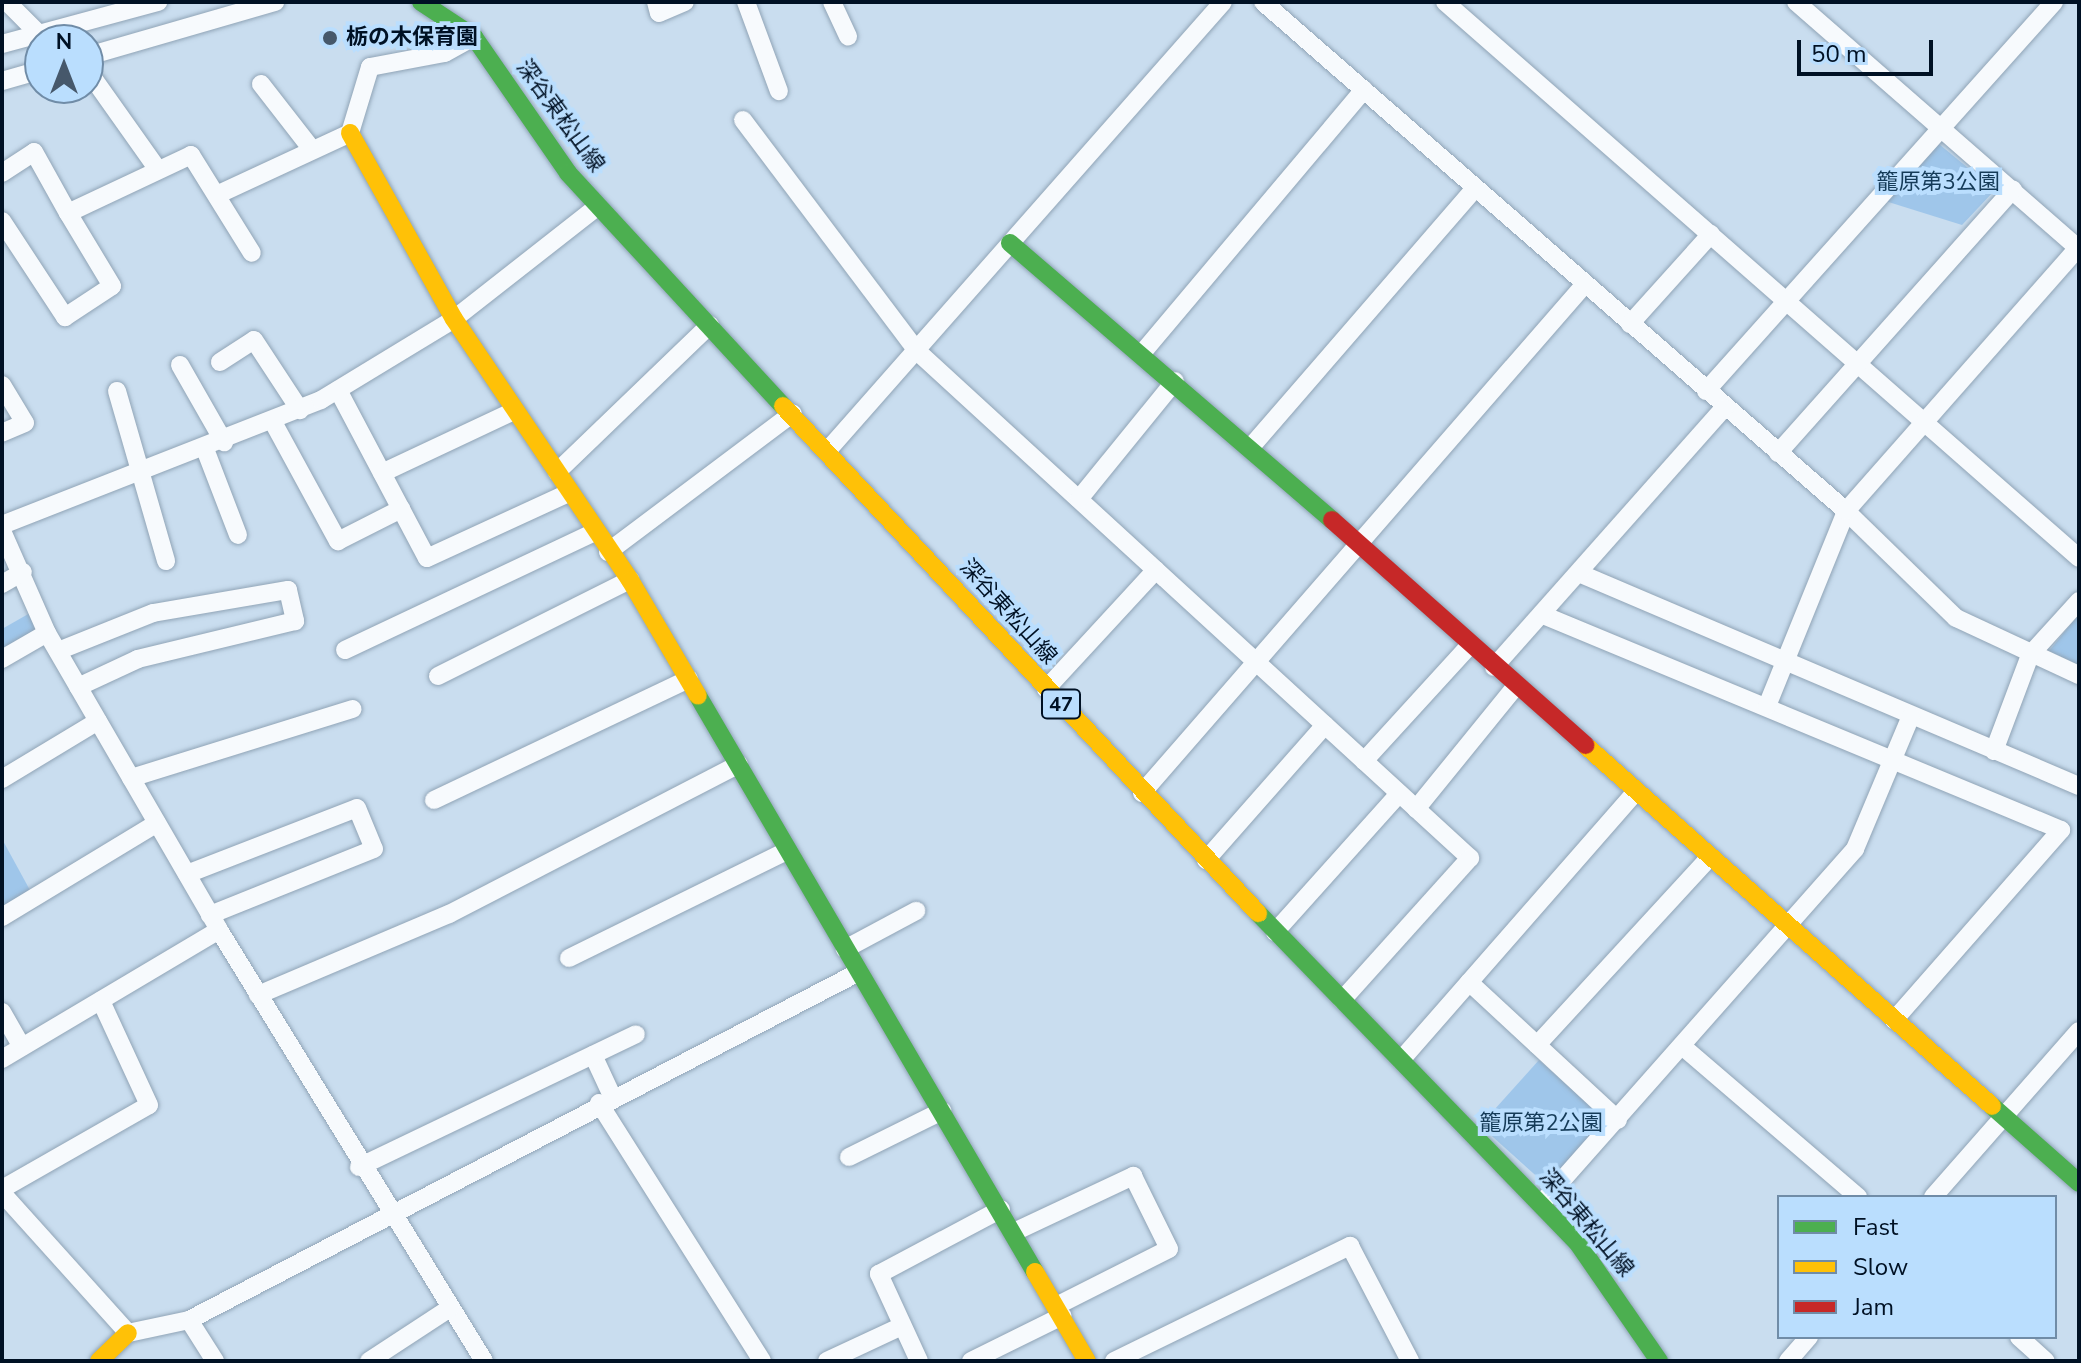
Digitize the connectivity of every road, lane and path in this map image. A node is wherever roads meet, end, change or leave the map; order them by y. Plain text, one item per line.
1 (7, 2) edge
2 (158, 2) edge
3 (275, 2) edge
4 (421, 2) edge
5 (656, 2) edge
6 (685, 2) edge
7 (746, 2) edge
8 (832, 2) edge
9 (1223, 2) edge
10 (1263, 2) edge
11 (1445, 2) edge
12 (1796, 2) edge
13 (2054, 2) edge
14 (29, 24) edge
15 (76, 24) edge
16 (848, 36) dead end
17 (474, 37) junction
18 (24, 38) edge
19 (2, 44) edge
20 (104, 51) edge
21 (24, 75) edge
22 (2, 81) edge
23 (261, 84) dead end
24 (1364, 90) junction
25 (779, 91) dead end
26 (104, 94) edge
27 (743, 120) dead end
28 (1940, 127) junction
29 (350, 133) junction
30 (310, 147) junction
31 (156, 167) junction
32 (2, 173) edge
33 (1475, 188) junction
34 (2013, 189) junction
35 (221, 193) junction
36 (598, 206) junction
37 (68, 213) junction
38 (2, 221) edge
39 (1711, 234) junction
40 (1010, 243) junction
41 (2079, 248) edge
42 (252, 253) dead end
43 (1585, 284) junction
44 (1786, 299) junction
45 (454, 319) junction
46 (1630, 324) junction
47 (710, 325) junction
48 (918, 352) junction
49 (1143, 352) junction
50 (220, 362) dead end
51 (1855, 363) junction
52 (180, 365) dead end
53 (1175, 381) junction
54 (2, 385) edge
55 (338, 390) junction
56 (117, 391) dead end
57 (1706, 391) junction
58 (1724, 408) junction
59 (300, 410) junction
60 (514, 411) junction
61 (793, 413) junction
62 (273, 422) junction
63 (1923, 424) junction
64 (2, 433) edge
65 (224, 442) junction
66 (1250, 448) junction
67 (205, 449) junction
68 (828, 450) junction
69 (1778, 453) junction
70 (557, 472) junction
71 (142, 473) junction
72 (382, 473) junction
73 (568, 493) junction
74 (1079, 499) junction
75 (401, 509) junction
76 (1846, 511) junction
77 (2, 525) edge
78 (2, 531) edge
79 (595, 532) junction
80 (238, 535) dead end
81 (1359, 547) junction
82 (608, 552) junction
83 (2079, 558) edge
84 (166, 561) dead end
85 (1156, 570) junction
86 (23, 572) junction
87 (1581, 574) junction
88 (630, 580) junction
89 (2, 584) edge
90 (2079, 601) edge
91 (1543, 615) junction
92 (47, 633) junction
93 (1470, 645) junction
94 (345, 650) dead end
95 (58, 651) junction
96 (2030, 655) junction
97 (2, 659) edge
98 (1784, 661) junction
99 (1256, 662) junction
100 (1494, 667) junction
101 (2079, 675) edge
102 (438, 676) dead end
103 (689, 679) junction
104 (1516, 686) junction
105 (78, 687) junction
106 (1046, 689) junction
107 (1767, 706) junction
108 (353, 709) dead end
109 (1911, 716) junction
110 (98, 721) junction
111 (1325, 725) junction
112 (1994, 751) junction
113 (1893, 758) junction
114 (1364, 761) junction
115 (739, 764) junction
116 (131, 778) junction
117 (2, 779) edge
118 (2079, 786) edge
119 (1636, 792) junction
120 (1142, 793) junction
121 (1399, 794) junction
122 (434, 800) dead end
123 (1416, 809) junction
124 (157, 823) junction
125 (784, 852) junction
126 (1710, 857) junction
127 (1206, 860) junction
128 (187, 874) junction
129 (916, 911) dead end
130 (2, 917) edge
131 (215, 922) junction
132 (1787, 925) junction
133 (1275, 932) junction
134 (845, 949) junction
135 (569, 958) dead end
136 (859, 972) junction
137 (1469, 982) junction
138 (258, 995) junction
139 (1342, 1000) junction
140 (101, 1001) junction
141 (2, 1012) edge
142 (1894, 1020) junction
143 (2079, 1031) edge
144 (636, 1034) dead end
145 (1537, 1045) junction
146 (1682, 1046) junction
147 (22, 1047) junction
148 (593, 1055) junction
149 (2, 1059) edge
150 (1401, 1060) junction
151 (606, 1100) junction
152 (942, 1111) junction
153 (2004, 1116) junction
154 (1618, 1120) junction
155 (849, 1157) dead end
156 (359, 1167) junction
157 (2079, 1183) edge
158 (2, 1191) edge
159 (1856, 1195) edge
160 (1935, 1195) edge
161 (1541, 1204) junction
162 (1001, 1209) junction
163 (387, 1213) junction
164 (1014, 1232) junction
165 (450, 1308) junction
166 (1059, 1311) junction
167 (189, 1320) junction
168 (902, 1326) junction
169 (128, 1333) junction
170 (1807, 1339) edge
171 (2021, 1339) edge
172 (836, 1359) edge
173 (99, 1361) edge
174 (215, 1361) edge
175 (369, 1361) edge
176 (484, 1361) edge
177 (762, 1361) edge
178 (919, 1361) edge
179 (971, 1361) edge
180 (1087, 1361) edge
181 (1114, 1361) edge
182 (1410, 1361) edge
183 (1659, 1361) edge
184 (1788, 1361) edge
185 (2046, 1361) edge

1 - 14 street
2 - 15 street
3 - 20 street
4 - 17 street, 深谷東松山線 / 47
5 - 6 street
7 - 25 street
8 - 16 street
9 - 40 street
10 - 24 street
11 - 39 street
12 - 28 street
13 - 28 street
17 - 29 street
17 - 36 street, 深谷東松山線 / 47
18 - 19 street
21 - 22 street
23 - 30 street
24 - 33 street
24 - 49 street
26 - 31 street
27 - 48 street
28 - 34 street
28 - 44 street
29 - 30 street
29 - 45 street
30 - 35 street
31 - 35 street
31 - 37 street
32 - 37 street
33 - 43 street
33 - 66 street
34 - 41 street
34 - 51 street
35 - 42 street
36 - 45 street
36 - 47 street, 深谷東松山線 / 47
37 - 38 street
39 - 44 street
39 - 46 street
40 - 48 street
40 - 49 street
41 - 63 street
43 - 46 street
43 - 81 street
44 - 51 street
44 - 57 street
45 - 55 street
45 - 60 street
46 - 57 street
47 - 61 street, 深谷東松山線 / 47
47 - 70 street
48 - 68 street
48 - 74 street
49 - 53 street
50 - 59 street
51 - 63 street
51 - 69 street
52 - 65 street
53 - 66 street
53 - 74 street
54 - 64 street
55 - 59 street
55 - 72 street
56 - 71 street
57 - 58 street
58 - 69 street
58 - 87 street
59 - 62 street
60 - 70 street
60 - 72 street
61 - 68 street, 深谷東松山線 / 47
61 - 82 street
62 - 65 street
62 - 75 street
63 - 76 street
63 - 83 street
65 - 67 street
66 - 81 street
67 - 71 street
67 - 80 street
68 - 106 street, 深谷東松山線 / 47
69 - 76 street
70 - 73 street
71 - 77 street
71 - 84 street
72 - 75 street
73 - 75 street
73 - 79 street
74 - 85 street
76 - 96 street
76 - 98 street
78 - 86 street
79 - 82 street
79 - 94 street
81 - 93 street
81 - 99 street
82 - 88 street
85 - 99 street
85 - 106 street
86 - 89 street
86 - 92 street
87 - 91 street
87 - 98 street
88 - 102 street
88 - 103 street
90 - 96 street
91 - 100 street
91 - 107 street
92 - 95 street
92 - 97 street
93 - 100 street
93 - 114 street
95 - 105 street
95 - 105 street
96 - 101 street
96 - 112 street
98 - 107 street
98 - 109 street
99 - 111 street
99 - 120 street
100 - 104 street
103 - 115 street
103 - 122 street
104 - 119 street
104 - 123 street
105 - 110 street
106 - 120 street, 深谷東松山線 / 47
107 - 113 street
108 - 116 street
109 - 112 street
109 - 113 street
110 - 116 street
110 - 117 street
111 - 114 street
111 - 127 street
112 - 118 street
113 - 132 street
113 - 142 street
114 - 121 street
115 - 125 street
115 - 138 street
116 - 124 street
119 - 126 street
119 - 137 street
120 - 127 street, 深谷東松山線 / 47
121 - 123 street
121 - 133 street
123 - 139 street
124 - 128 street
124 - 130 street
125 - 134 street
125 - 135 street
126 - 132 street
126 - 145 street
127 - 133 street, 深谷東松山線 / 47
128 - 131 street
128 - 131 street
129 - 134 street
131 - 138 street
131 - 140 street
132 - 142 street
132 - 146 street
133 - 139 street, 深谷東松山線 / 47
134 - 136 street
136 - 151 street
136 - 152 street
137 - 145 street
137 - 150 street
138 - 156 street
139 - 150 street, 深谷東松山線 / 47
140 - 147 street
140 - 158 street
141 - 147 street
142 - 153 street
143 - 153 street
144 - 148 street
145 - 154 street
146 - 154 street
146 - 159 street
147 - 149 street
148 - 151 street
148 - 156 street
150 - 161 street, 深谷東松山線 / 47
151 - 163 street
151 - 177 street
152 - 155 street
152 - 162 street
153 - 157 street
153 - 160 street
154 - 161 street
156 - 163 street
158 - 169 street
161 - 183 street, 深谷東松山線 / 47
162 - 164 street
162 - 168 street
163 - 165 street
163 - 167 street
164 - 166 street
164 - 166 street
165 - 175 street
165 - 176 street
166 - 179 street
166 - 180 street
167 - 169 street
167 - 174 street
168 - 172 street
168 - 178 street
169 - 173 street
170 - 184 street
171 - 185 street
181 - 182 street

